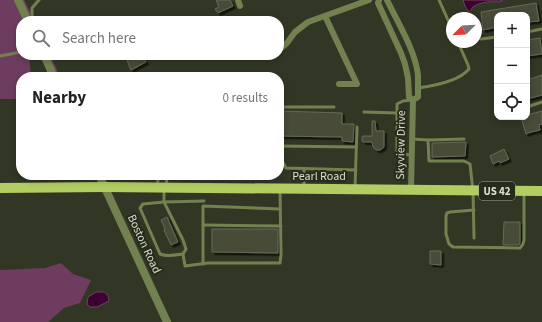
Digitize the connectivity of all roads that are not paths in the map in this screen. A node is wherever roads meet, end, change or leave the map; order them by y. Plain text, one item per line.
1 (18, 0) edge
2 (39, 0) edge
3 (369, 0) edge
4 (379, 0) edge
5 (387, 0) edge
6 (439, 0) edge
7 (26, 16) edge
8 (32, 16) edge
9 (325, 16) junction
10 (446, 16) edge
11 (542, 30) edge
12 (530, 32) edge
13 (494, 37) edge
14 (482, 39) edge
15 (284, 46) edge
16 (461, 48) edge
17 (16, 53) edge
18 (0, 56) edge
19 (46, 60) edge
20 (52, 72) edge
21 (339, 84) dead end
22 (418, 88) junction
23 (413, 100) junction
24 (542, 102) edge
25 (530, 106) edge
26 (284, 107) edge
27 (334, 107) dead end
28 (364, 112) dead end
29 (397, 113) junction
30 (357, 127) dead end
31 (412, 139) junction
32 (464, 139) dead end
33 (428, 140) junction
34 (284, 146) edge
35 (356, 148) junction
36 (412, 155) junction
37 (284, 164) edge
38 (304, 169) junction
39 (356, 170) junction
40 (102, 180) edge
41 (160, 180) edge
42 (165, 180) edge
43 (105, 187) junction
44 (0, 188) edge
45 (163, 188) junction
46 (206, 188) junction
47 (280, 189) junction
48 (304, 189) junction
49 (355, 189) junction
50 (412, 190) junction
51 (474, 191) junction
52 (524, 191) junction
53 (542, 191) edge
54 (204, 200) junction
55 (164, 202) junction
56 (203, 206) junction
57 (280, 209) junction
58 (474, 210) junction
59 (203, 225) junction
60 (281, 226) junction
61 (474, 238) dead end
62 (183, 254) junction
63 (203, 264) junction
64 (167, 322) edge

1 - 7 street
2 - 8 lane
3 - 9 street
4 - 23 street, Skyview Drive
5 - 22 street, Skyview Drive
6 - 10 lane
9 - 15 street
9 - 21 street
11 - 12 lane
13 - 14 lane
16 - 22 lane
17 - 18 lane
19 - 20 street
22 - 23 street, Skyview Drive
23 - 29 lane
23 - 31 street, Skyview Drive
24 - 25 lane
26 - 27 lane
28 - 29 lane
29 - 36 lane
30 - 35 lane
31 - 33 lane
31 - 36 street, Skyview Drive
32 - 33 lane
33 - 51 lane
34 - 35 lane
35 - 39 lane
36 - 50 street, Skyview Drive
37 - 38 lane
38 - 39 lane
38 - 48 lane
39 - 49 lane
40 - 43 street, Boston Road
41 - 45 lane
42 - 45 lane
43 - 44 main road, Pearl Road / US 42
43 - 45 main road, Pearl Road / US 42
43 - 64 street, Boston Road
45 - 46 main road, Pearl Road / US 42
45 - 55 lane
46 - 47 main road, Pearl Road / US 42
46 - 54 lane
47 - 48 main road, Pearl Road / US 42
47 - 57 lane
48 - 49 main road, Pearl Road / US 42
49 - 50 main road, Pearl Road / US 42
50 - 51 main road, Pearl Road / US 42
51 - 52 main road, Pearl Road / US 42
51 - 58 lane
52 - 53 main road, Pearl Road / US 42
52 - 58 lane
54 - 55 lane
54 - 56 lane
55 - 62 lane
55 - 62 lane
56 - 57 lane
56 - 59 lane
57 - 60 lane
58 - 61 lane
59 - 60 lane
59 - 63 lane
60 - 63 lane
62 - 63 lane

